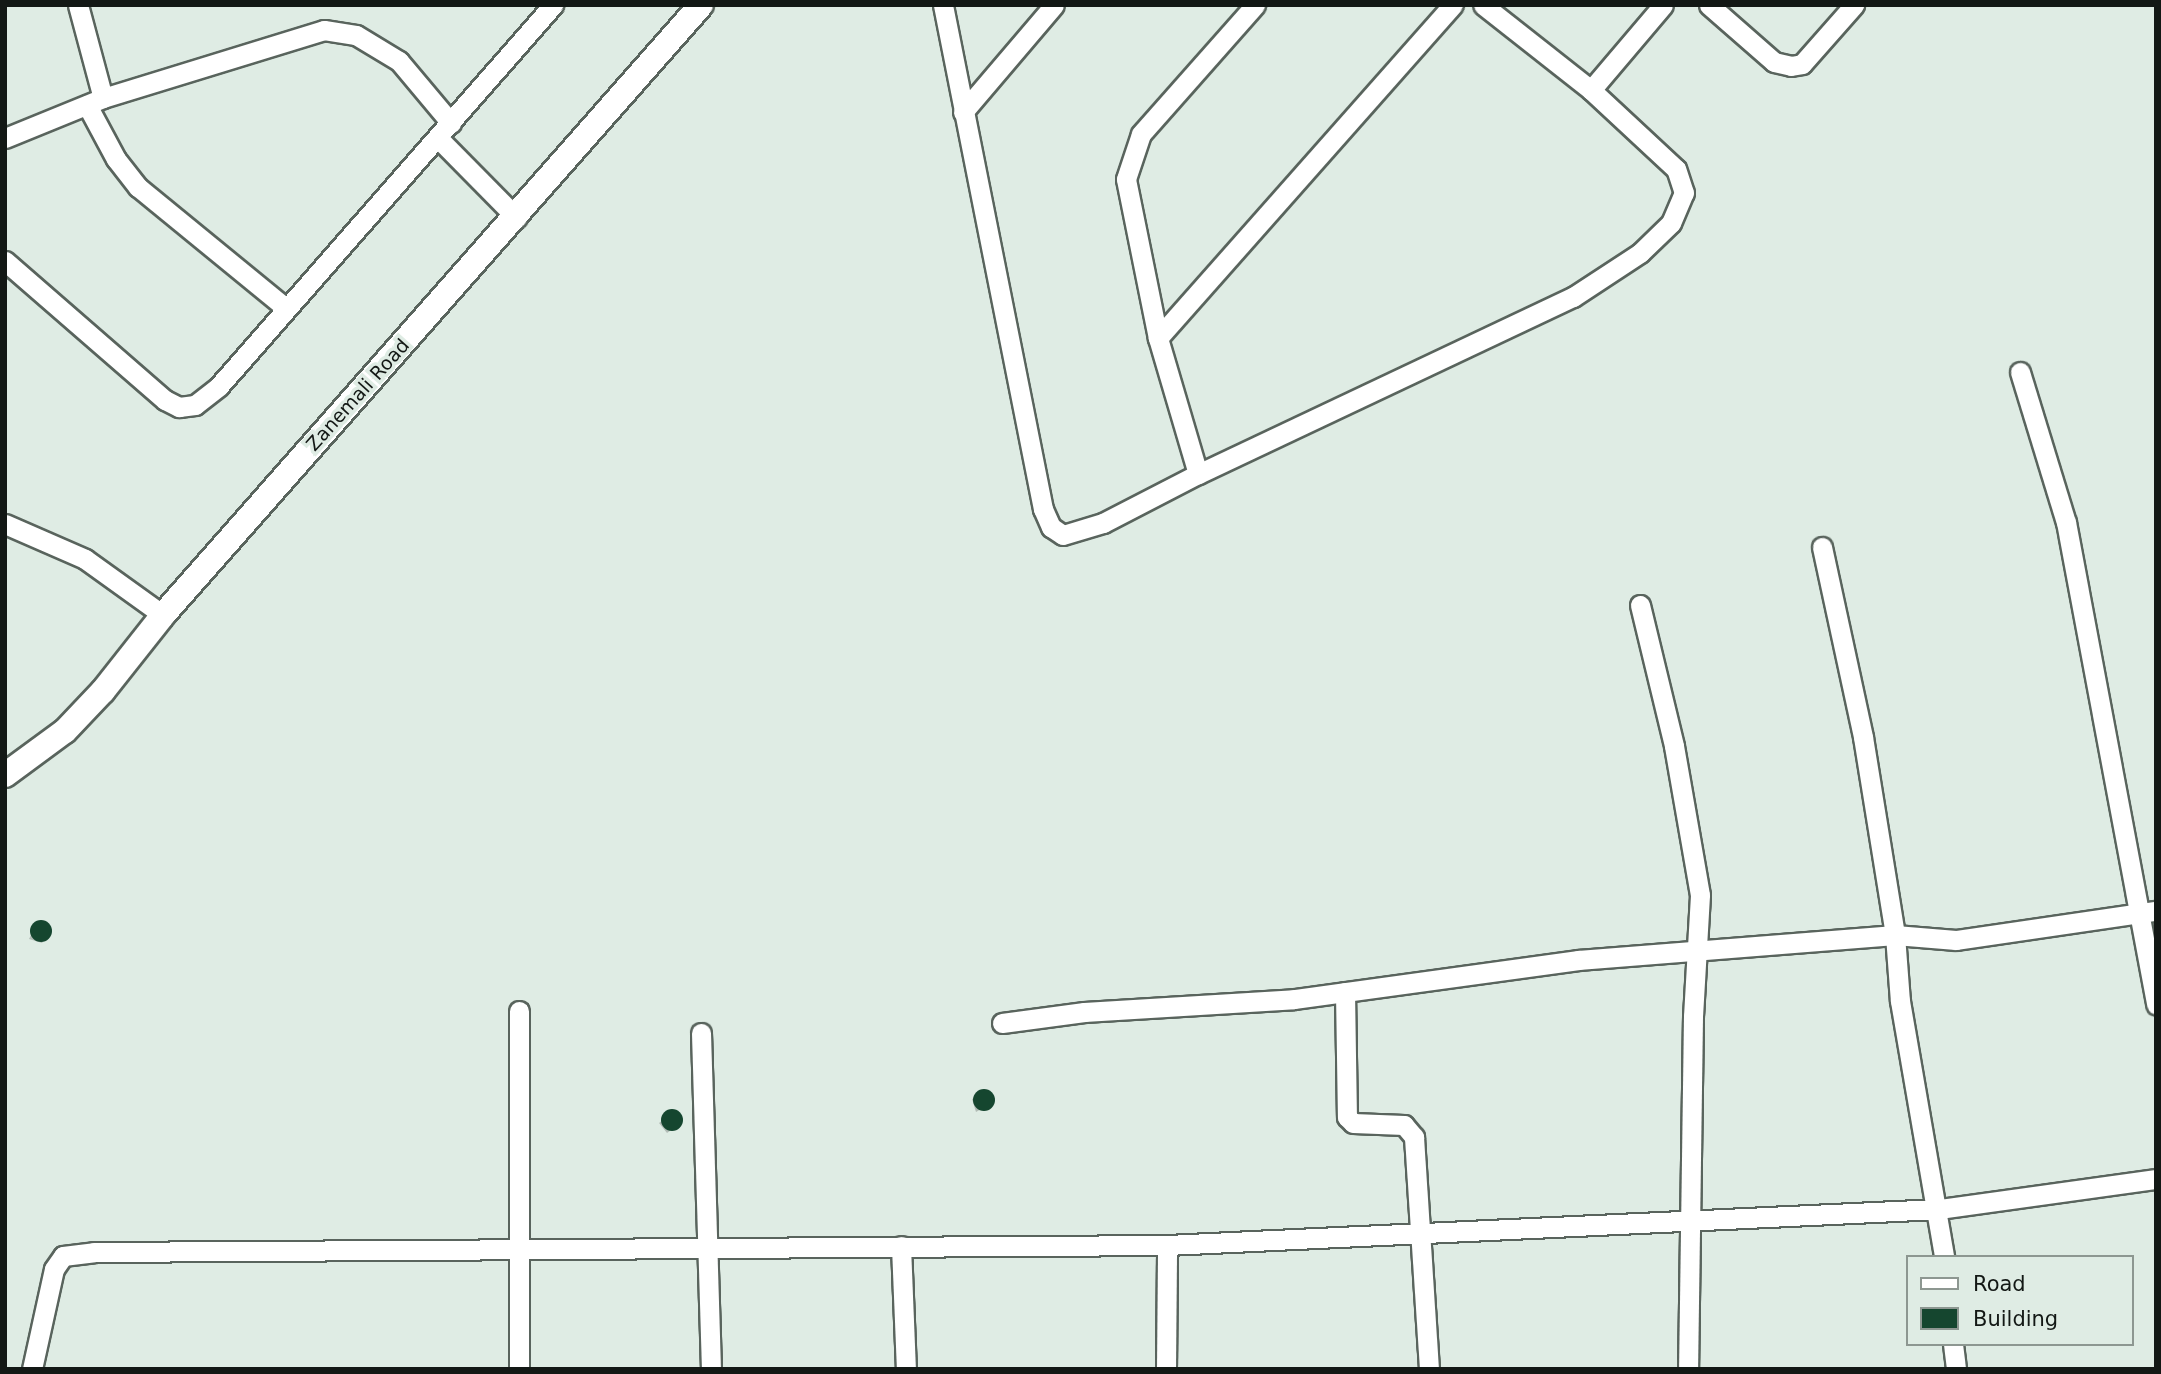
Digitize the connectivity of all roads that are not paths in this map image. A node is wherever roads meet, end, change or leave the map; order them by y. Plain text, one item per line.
1 (78, 5) edge
2 (701, 5) edge
3 (943, 5) edge
4 (1054, 5) edge
5 (1255, 5) edge
6 (1453, 5) edge
7 (1483, 5) edge
8 (1663, 5) edge
9 (1709, 5) edge
10 (1854, 5) edge
11 (546, 8) edge
12 (1591, 90) junction
13 (95, 102) junction
14 (963, 112) junction
15 (451, 123) junction
16 (5, 138) edge
17 (438, 138) junction
18 (517, 218) junction
19 (5, 261) edge
20 (286, 308) junction
21 (1158, 338) junction
22 (2020, 372) dead end
23 (1198, 474) junction
24 (5, 524) edge
25 (1822, 547) dead end
26 (1640, 605) dead end
27 (163, 615) junction
28 (5, 775) edge
29 (2147, 912) edge
30 (1895, 934) junction
31 (1700, 950) junction
32 (1345, 992) junction
33 (2156, 1005) edge
34 (519, 1010) dead end
35 (1002, 1023) dead end
36 (701, 1033) dead end
37 (2156, 1178) edge
38 (1939, 1209) junction
39 (1691, 1217) junction
40 (1422, 1232) junction
41 (1167, 1245) junction
42 (901, 1246) junction
43 (710, 1250) junction
44 (522, 1252) junction
45 (1944, 1255) edge
46 (1954, 1346) edge
47 (32, 1369) edge
48 (519, 1369) edge
49 (710, 1369) edge
50 (906, 1369) edge
51 (1166, 1369) edge
52 (1429, 1369) edge
53 (1688, 1369) edge
54 (1956, 1369) edge

1 - 13 street
2 - 18 street, Zanemali Road
3 - 14 street
4 - 14 street
5 - 21 street
6 - 21 street
7 - 12 street
8 - 12 street
9 - 10 street
11 - 15 street
12 - 23 street
13 - 15 street
13 - 16 street
13 - 20 street
14 - 23 street
15 - 17 street
17 - 18 street
17 - 20 street
18 - 27 street, Zanemali Road
19 - 20 street
21 - 23 street
22 - 29 street
24 - 27 street
25 - 30 street
26 - 31 street
27 - 28 street, Zanemali Road
29 - 30 street
29 - 33 street
30 - 31 street
30 - 38 street
31 - 32 street
31 - 39 street
32 - 35 street
32 - 40 street
34 - 44 street
36 - 43 street
37 - 38 street
38 - 39 street
38 - 45 street
39 - 40 street
39 - 53 street
40 - 41 street
40 - 52 street
41 - 42 street
41 - 51 street
42 - 43 street
42 - 50 street
43 - 44 street
43 - 49 street
44 - 47 street
44 - 48 street
46 - 54 street

